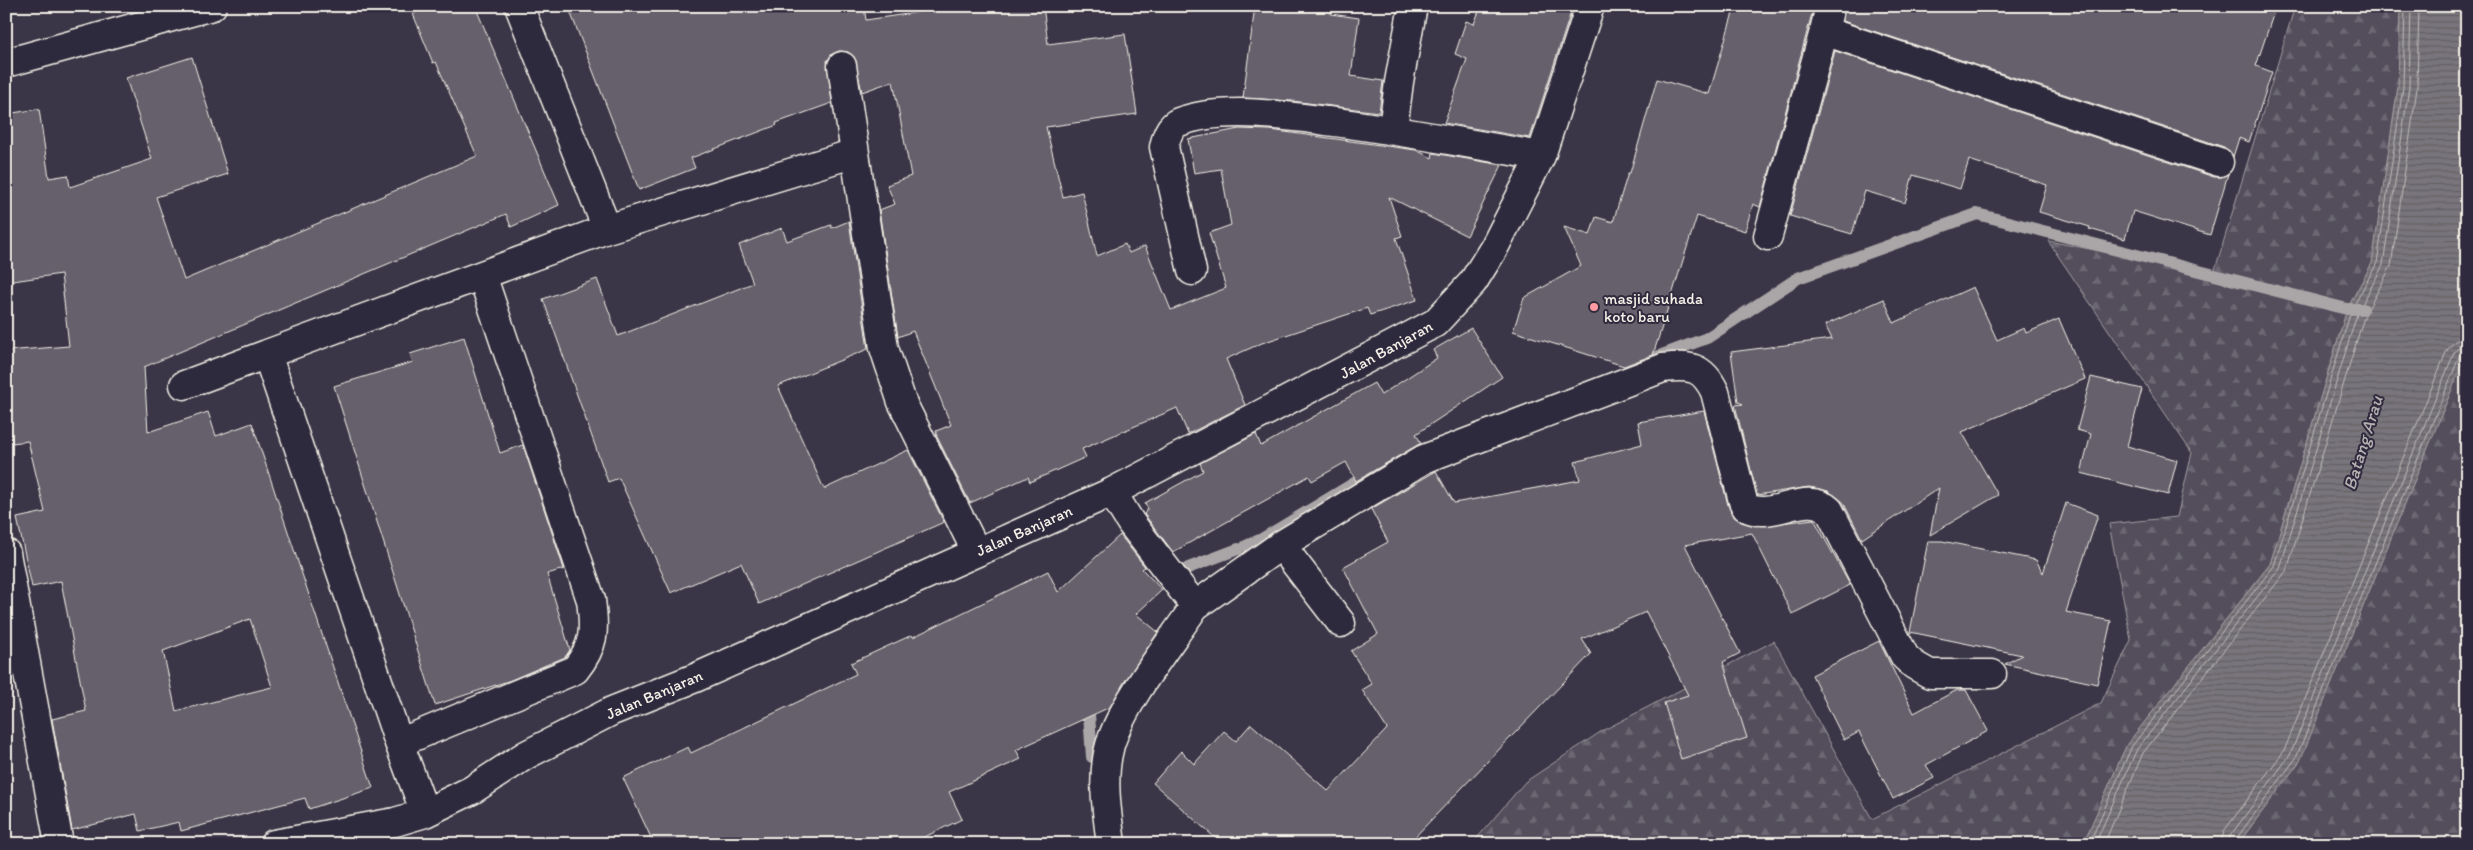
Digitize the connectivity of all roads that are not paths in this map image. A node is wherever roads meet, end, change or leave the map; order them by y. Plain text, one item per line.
1 (212, 6) edge
2 (520, 6) edge
3 (1413, 6) edge
4 (1590, 6) edge
5 (1827, 19) edge
6 (6, 63) edge
7 (842, 66) dead end
8 (1393, 130) junction
9 (854, 153) junction
10 (1542, 156) junction
11 (2219, 162) dead end
12 (607, 229) junction
13 (1768, 236) dead end
14 (1192, 271) dead end
15 (482, 275) junction
16 (267, 354) junction
17 (184, 385) dead end
18 (1112, 492) junction
19 (1281, 545) junction
20 (976, 551) junction
21 (6, 553) edge
22 (1195, 606) junction
23 (1341, 623) dead end
24 (1992, 674) dead end
25 (399, 743) junction
26 (425, 813) junction
27 (59, 844) edge
28 (274, 844) edge
29 (1111, 844) edge

1 - 6 street
2 - 12 street
3 - 8 street
4 - 10 street, Jalan Banjaran
5 - 11 street
5 - 13 street
7 - 9 street
8 - 10 street
8 - 14 street
9 - 12 street
9 - 20 street
10 - 18 street, Jalan Banjaran
12 - 15 street
15 - 16 street
15 - 25 street
16 - 17 street
16 - 25 street
18 - 20 street, Jalan Banjaran
18 - 22 street
19 - 22 street
19 - 23 street
19 - 24 street
20 - 26 street, Jalan Banjaran
21 - 27 street
22 - 29 street
25 - 26 street
26 - 28 street, Jalan Banjaran

